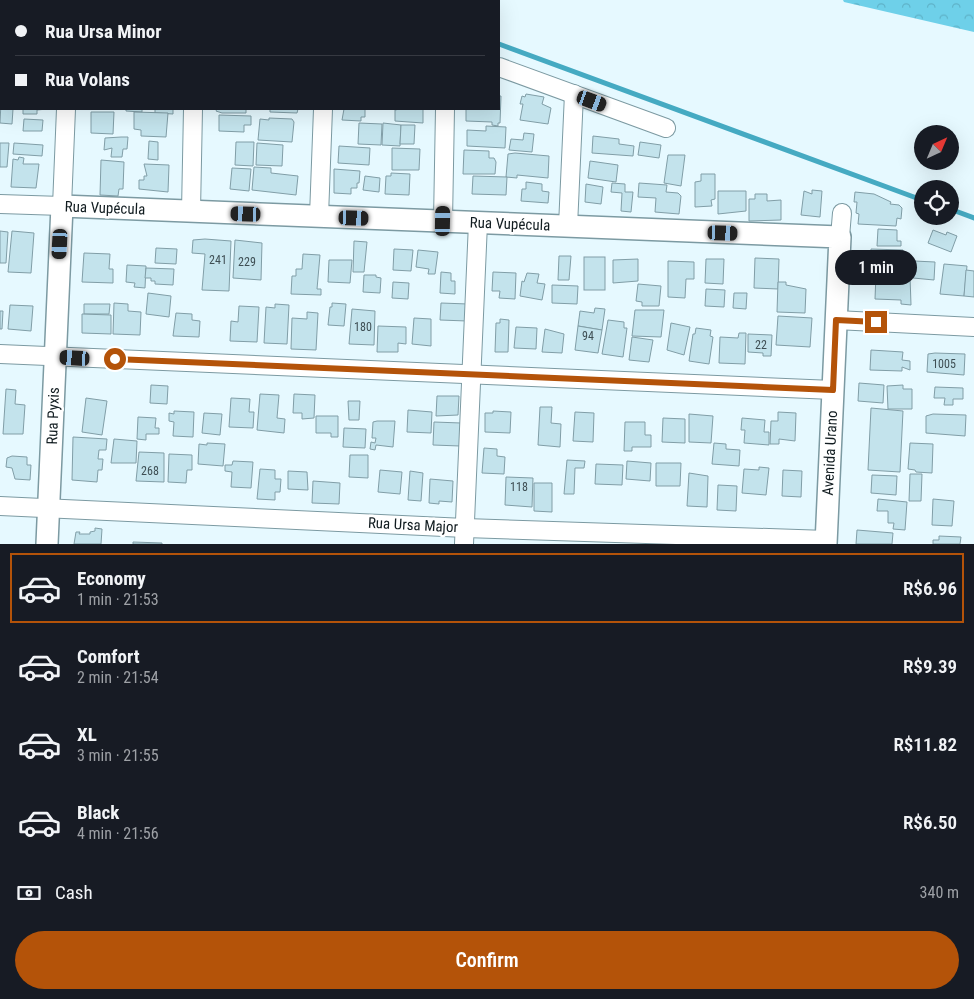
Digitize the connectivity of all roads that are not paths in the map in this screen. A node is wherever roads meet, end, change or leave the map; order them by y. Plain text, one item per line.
1 (500, 67) edge
2 (574, 94) junction
3 (66, 110) edge
4 (193, 110) edge
5 (323, 110) edge
6 (445, 110) edge
7 (666, 128) dead end
8 (0, 204) edge
9 (62, 206) junction
10 (191, 211) junction
11 (842, 213) dead end
12 (319, 216) junction
13 (443, 221) junction
14 (478, 223) junction
15 (568, 226) junction
16 (840, 238) junction
17 (836, 320) junction
18 (974, 327) edge
19 (0, 354) edge
20 (56, 357) junction
21 (472, 374) junction
22 (833, 390) junction
23 (0, 506) edge
24 (49, 508) junction
25 (465, 536) edge
26 (826, 542) edge
27 (47, 544) edge

1 - 2 street
2 - 7 street
2 - 15 street
3 - 9 street, Rua Pyxis
4 - 10 street
5 - 12 street
6 - 13 street
8 - 9 street, Rua Vupécula
9 - 10 street, Rua Vupécula
9 - 20 street, Rua Pyxis
10 - 12 street, Rua Vupécula
11 - 16 street, Avenida Urano
12 - 13 street, Rua Vupécula
13 - 14 street, Rua Vupécula
14 - 15 street, Rua Vupécula
14 - 21 street
15 - 16 street, Rua Vupécula
16 - 17 street, Avenida Urano
17 - 18 street
17 - 22 street, Avenida Urano
19 - 20 street
20 - 21 street
20 - 24 street, Rua Pyxis
21 - 22 street
21 - 25 street
22 - 26 street, Avenida Urano
23 - 24 street, Rua Ursa Major
24 - 25 street, Rua Ursa Major
24 - 27 street, Rua Pyxis
25 - 26 street, Rua Ursa Major

